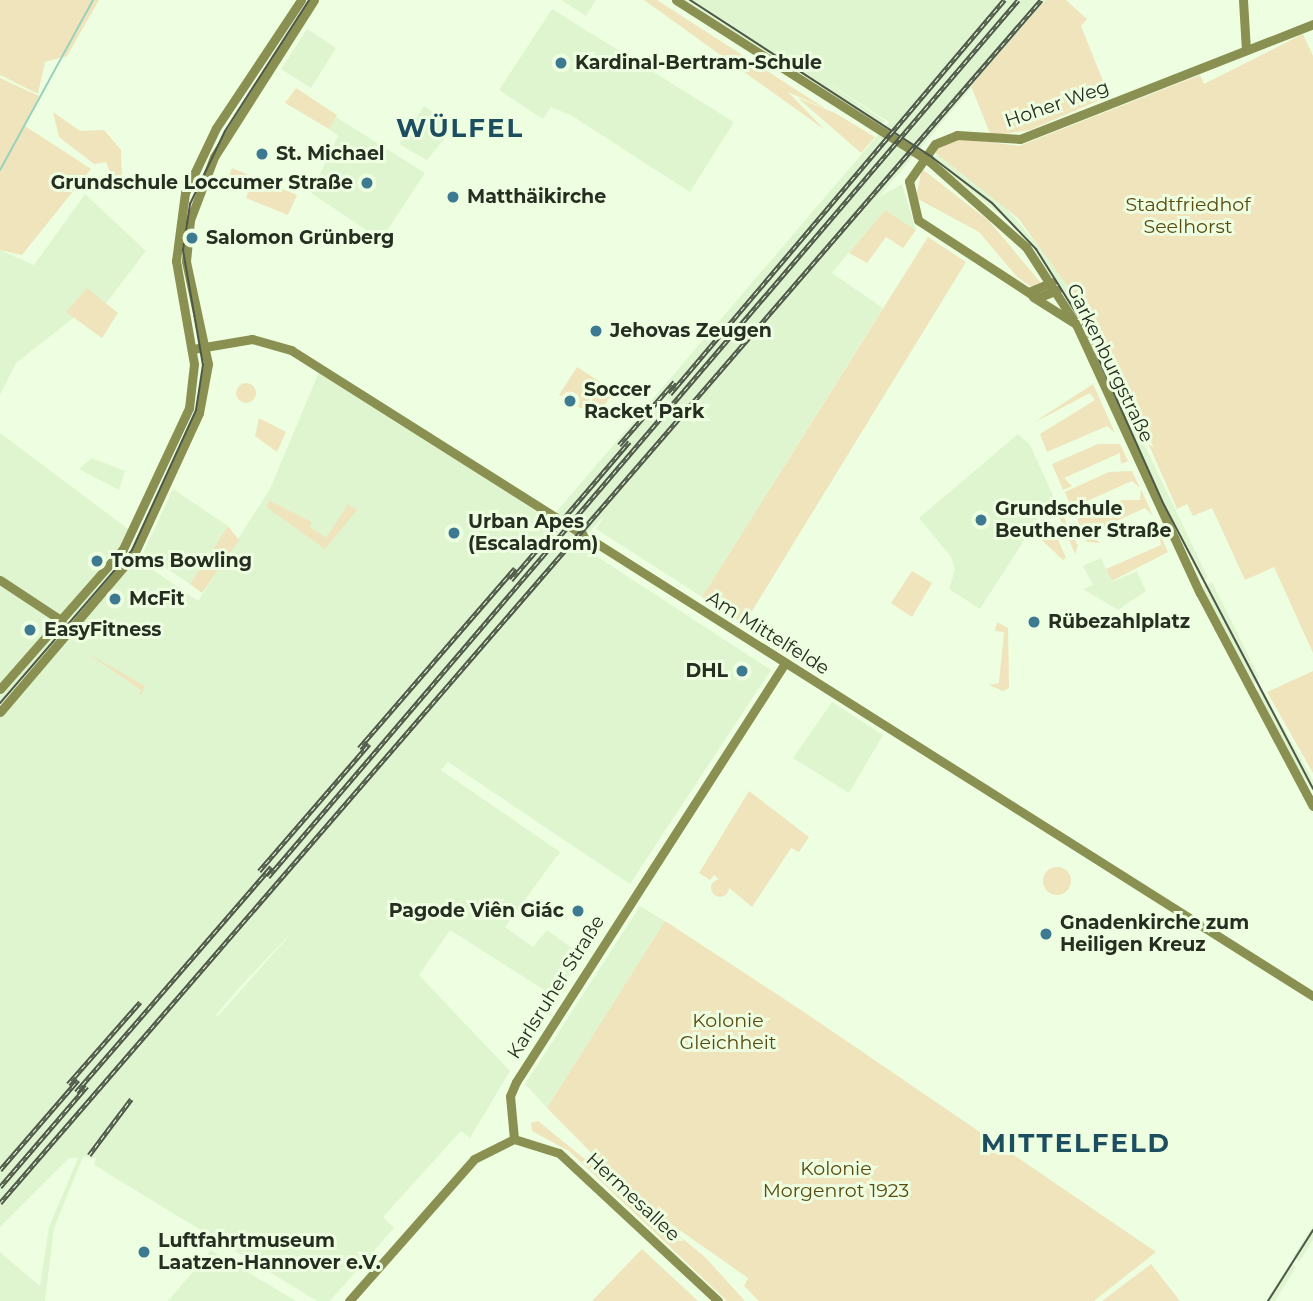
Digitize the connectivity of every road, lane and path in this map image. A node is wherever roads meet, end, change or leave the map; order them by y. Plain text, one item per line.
1 (301, 0) edge
2 (314, 0) edge
3 (676, 0) edge
4 (1243, 0) edge
5 (1313, 24) edge
6 (1246, 50) junction
7 (1055, 286) junction
8 (1028, 292) junction
9 (1076, 324) junction
10 (204, 347) junction
11 (193, 349) junction
12 (0, 580) edge
13 (61, 621) junction
14 (784, 665) junction
15 (0, 689) edge
16 (0, 712) edge
17 (1313, 806) edge
18 (1313, 996) edge
19 (514, 1139) junction
20 (349, 1301) edge
21 (718, 1301) edge

1 - 11 main road
2 - 10 main road
3 - 7 main road, Garkenburgstraße
4 - 6 main road
5 - 6 main road, Hoher Weg
6 - 8 main road, Hoher Weg
7 - 8 main road
7 - 9 main road, Garkenburgstraße
8 - 9 main road, Hoher Weg
9 - 17 main road, Garkenburgstraße
10 - 11 main road, Am Mittelfelde
10 - 14 main road, Am Mittelfelde
10 - 16 main road
11 - 13 main road
12 - 13 main road
13 - 15 main road
14 - 18 main road, Am Mittelfelde
14 - 19 main road, Karlsruher Straße
19 - 20 main road
19 - 21 main road, Hermesallee

